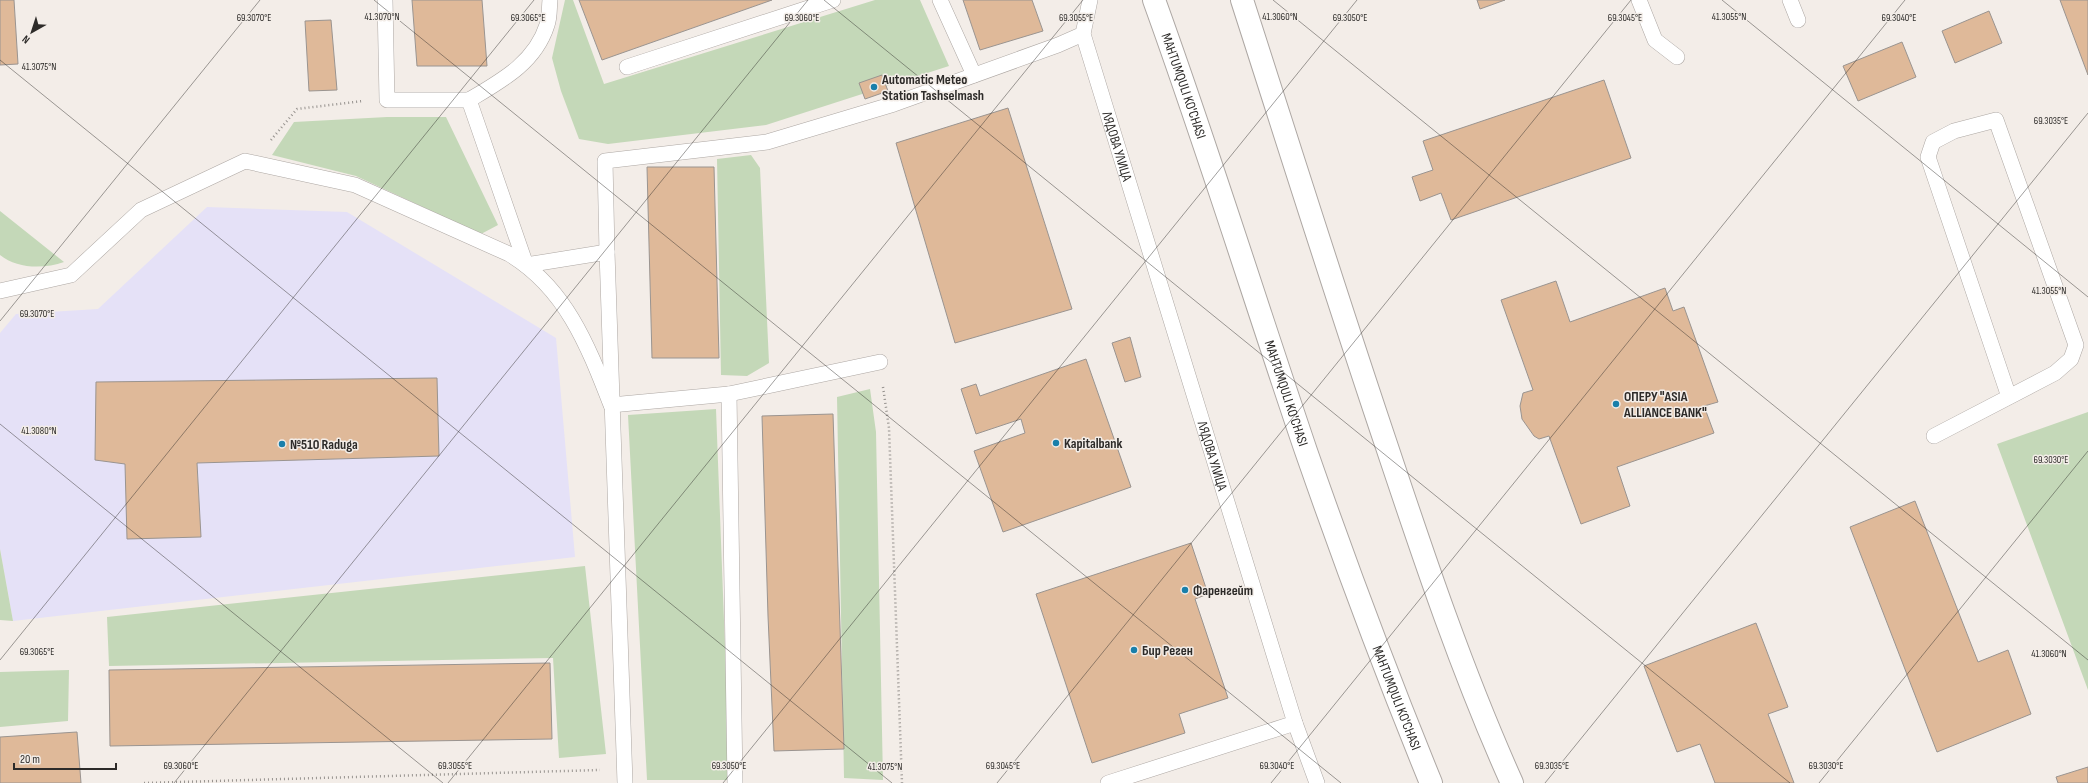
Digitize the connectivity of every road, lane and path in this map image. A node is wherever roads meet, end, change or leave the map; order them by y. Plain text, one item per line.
1 (385, 0) edge
2 (550, 0) edge
3 (833, 0) edge
4 (940, 0) edge
5 (1090, 0) edge
6 (1154, 0) edge
7 (1242, 0) edge
8 (1639, 0) edge
9 (1790, 0) edge
10 (1798, 20) dead end
11 (1083, 34) junction
12 (1677, 57) dead end
13 (627, 67) dead end
14 (974, 75) junction
15 (469, 100) junction
16 (346, 102) dead end
17 (253, 162) junction
18 (607, 252) junction
19 (526, 265) junction
20 (0, 291) edge
21 (880, 362) joint
22 (729, 394) junction
23 (2010, 397) junction
24 (611, 405) junction
25 (1934, 436) dead end
26 (1295, 723) junction
27 (625, 776) edge
28 (144, 783) edge
29 (735, 783) edge
30 (902, 783) edge
31 (1108, 783) edge
32 (1317, 783) edge
33 (1431, 783) edge
34 (1512, 783) edge

1 - 15 lane
2 - 15 lane
3 - 13 lane
4 - 14 lane
5 - 11 lane, ЛЯДОВА УЛИЦА
6 - 33 main road, MAHTUMQULI KO'CHASI
7 - 34 main road
8 - 12 lane
9 - 10 lane
11 - 14 lane
11 - 26 lane, ЛЯДОВА УЛИЦА
14 - 18 lane
15 - 19 lane
16 - 17 path
17 - 19 lane
17 - 20 lane
18 - 19 lane
18 - 24 lane
19 - 24 lane
21 - 22 lane
21 - 30 path
22 - 24 lane
22 - 29 lane
23 - 23 lane
23 - 25 lane
24 - 27 lane
26 - 31 lane
26 - 32 lane, ЛЯДОВА УЛИЦА
27 - 28 path

